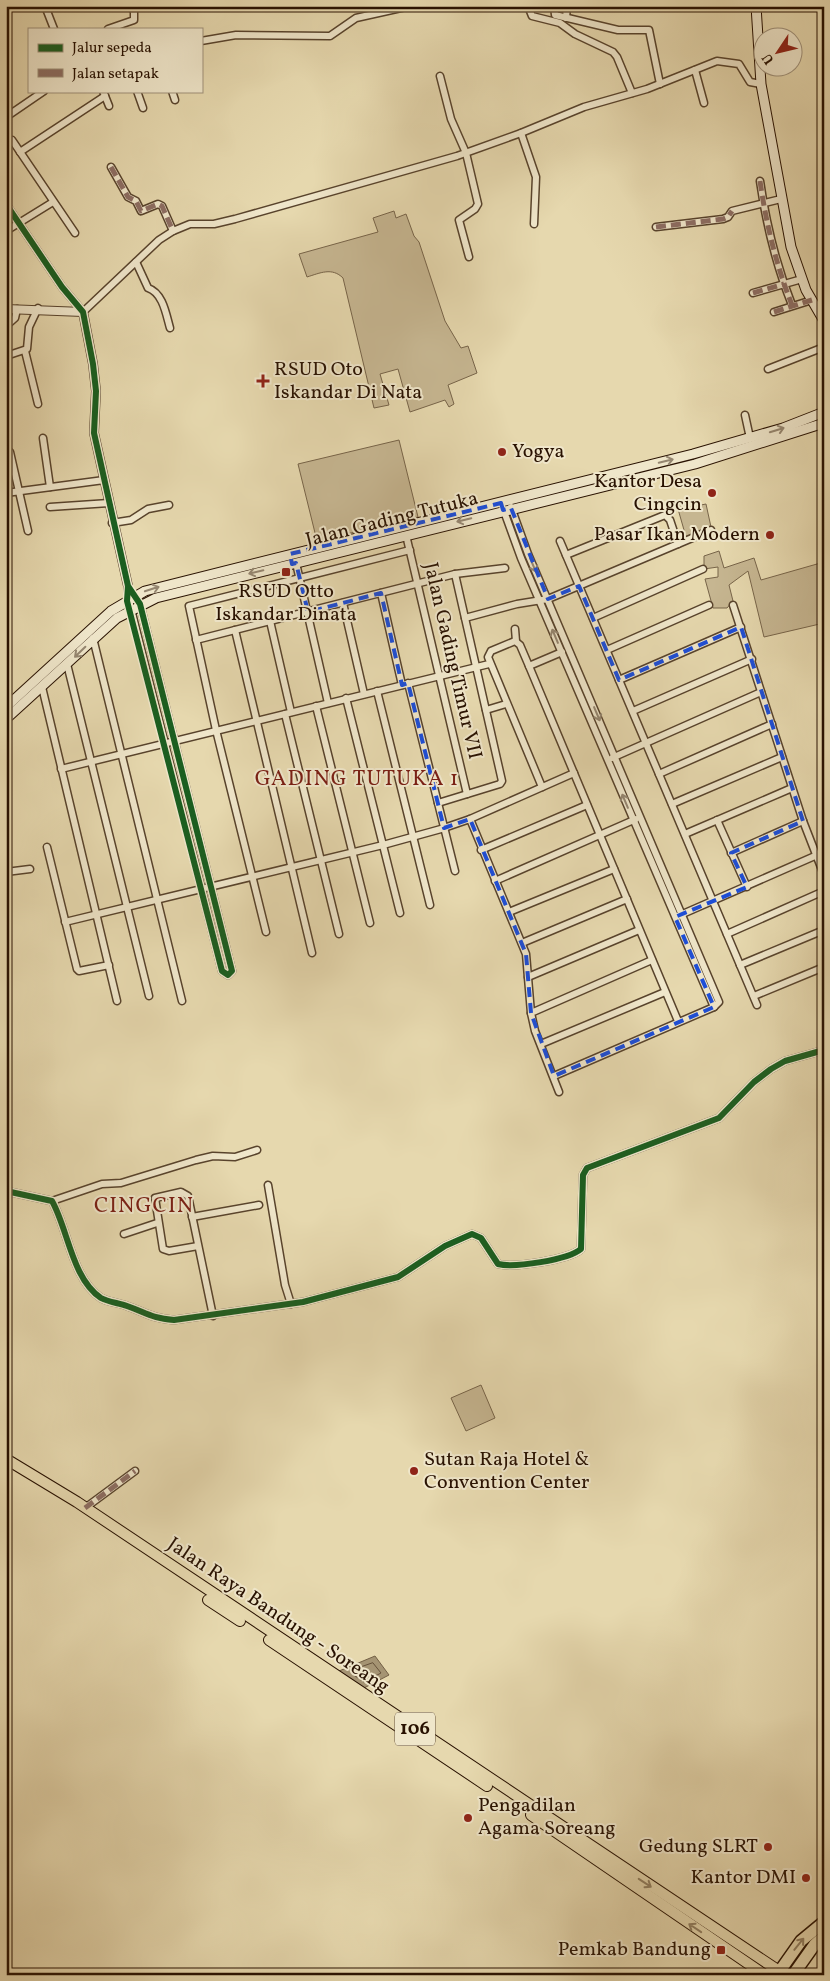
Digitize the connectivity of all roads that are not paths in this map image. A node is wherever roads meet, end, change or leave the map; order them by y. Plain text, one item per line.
1 (45, 6) edge
2 (131, 6) edge
3 (410, 6) edge
4 (528, 6) edge
5 (554, 6) edge
6 (566, 6) edge
7 (756, 6) edge
8 (566, 18) junction
9 (54, 28) edge
10 (111, 28) edge
11 (202, 41) edge
12 (695, 70) junction
13 (440, 76) dead end
14 (660, 84) junction
15 (761, 84) junction
16 (43, 92) edge
17 (137, 92) edge
18 (172, 92) edge
19 (632, 92) junction
20 (104, 94) edge
21 (175, 100) dead end
22 (704, 103) dead end
23 (109, 106) dead end
24 (143, 108) dead end
25 (6, 117) edge
26 (521, 133) junction
27 (12, 140) dead end
28 (20, 152) junction
29 (466, 152) junction
30 (111, 167) dead end
31 (760, 181) dead end
32 (781, 199) junction
33 (52, 202) junction
34 (763, 203) junction
35 (6, 204) edge
36 (19, 224) junction
37 (534, 224) dead end
38 (656, 226) dead end
39 (173, 231) junction
40 (6, 232) edge
41 (75, 233) dead end
42 (469, 257) dead end
43 (136, 262) junction
44 (802, 279) junction
45 (784, 284) junction
46 (753, 293) dead end
47 (812, 300) junction
48 (792, 305) junction
49 (17, 308) junction
50 (38, 308) junction
51 (6, 309) edge
52 (82, 312) junction
53 (774, 312) dead end
54 (824, 321) edge
55 (6, 326) edge
56 (170, 328) dead end
57 (824, 347) edge
58 (25, 351) junction
59 (6, 356) edge
60 (768, 369) dead end
61 (38, 404) dead end
62 (824, 412) edge
63 (745, 415) dead end
64 (810, 418) junction
65 (824, 424) edge
66 (814, 427) junction
67 (43, 438) dead end
68 (750, 438) junction
69 (10, 452) dead end
70 (714, 453) junction
71 (104, 480) junction
72 (50, 487) junction
73 (18, 491) junction
74 (6, 492) edge
75 (109, 503) junction
76 (169, 504) dead end
77 (506, 505) junction
78 (50, 507) dead end
79 (112, 524) junction
80 (28, 530) dead end
81 (711, 530) dead end
82 (406, 535) junction
83 (560, 541) dead end
84 (678, 544) junction
85 (410, 550) junction
86 (290, 554) junction
87 (566, 555) junction
88 (294, 563) junction
89 (505, 568) dead end
90 (703, 569) dead end
91 (455, 574) junction
92 (299, 577) junction
93 (417, 584) junction
94 (128, 586) junction
95 (579, 586) junction
96 (381, 593) junction
97 (136, 595) junction
98 (548, 599) junction
99 (540, 600) junction
100 (343, 603) junction
101 (140, 604) junction
102 (734, 604) dead end
103 (129, 605) junction
104 (708, 605) dead end
105 (308, 612) junction
106 (465, 618) junction
107 (593, 618) junction
108 (270, 620) junction
109 (740, 627) junction
110 (515, 629) dead end
111 (235, 630) junction
112 (93, 638) junction
113 (196, 640) junction
114 (516, 641) junction
115 (606, 650) junction
116 (562, 652) junction
117 (752, 659) junction
118 (67, 664) junction
119 (489, 664) junction
120 (529, 666) junction
121 (476, 667) junction
122 (439, 676) junction
123 (160, 680) junction
124 (619, 680) junction
125 (149, 683) junction
126 (405, 684) junction
127 (42, 687) junction
128 (377, 691) junction
129 (761, 692) junction
130 (364, 694) junction
131 (346, 698) junction
132 (328, 703) junction
133 (506, 704) junction
134 (316, 706) junction
135 (6, 707) edge
136 (486, 710) junction
137 (633, 711) junction
138 (288, 713) junction
139 (6, 719) edge
140 (256, 721) junction
141 (772, 724) junction
142 (216, 730) junction
143 (174, 741) junction
144 (163, 743) junction
145 (646, 743) junction
146 (122, 753) junction
147 (615, 757) junction
148 (782, 757) junction
149 (607, 760) junction
150 (91, 761) junction
151 (60, 769) junction
152 (574, 772) junction
153 (659, 774) junction
154 (542, 787) junction
155 (792, 788) junction
156 (467, 794) junction
157 (438, 803) junction
158 (587, 804) junction
159 (672, 804) junction
160 (470, 819) junction
161 (636, 819) junction
162 (717, 820) junction
163 (803, 821) junction
164 (196, 824) junction
165 (184, 827) junction
166 (444, 828) junction
167 (685, 834) junction
168 (600, 835) junction
169 (413, 837) junction
170 (383, 846) junction
171 (47, 847) dead end
172 (481, 850) junction
173 (824, 852) edge
174 (352, 853) junction
175 (732, 853) junction
176 (816, 857) junction
177 (321, 861) junction
178 (291, 868) junction
179 (614, 868) junction
180 (30, 869) dead end
181 (455, 871) dead end
182 (6, 872) edge
183 (824, 875) edge
184 (253, 877) junction
185 (495, 881) junction
186 (212, 887) junction
187 (747, 887) junction
188 (200, 890) junction
189 (824, 891) edge
190 (626, 899) junction
191 (157, 900) junction
192 (713, 901) junction
193 (430, 906) dead end
194 (127, 907) junction
195 (509, 912) junction
196 (97, 914) junction
197 (400, 914) dead end
198 (678, 916) junction
199 (65, 922) junction
200 (370, 923) dead end
201 (639, 930) junction
202 (824, 930) edge
203 (266, 932) dead end
204 (339, 934) dead end
205 (727, 934) junction
206 (522, 942) junction
207 (312, 953) dead end
208 (652, 960) junction
209 (108, 965) junction
210 (740, 965) junction
211 (824, 967) edge
212 (528, 977) junction
213 (665, 992) junction
214 (149, 996) dead end
215 (754, 996) junction
216 (117, 1001) dead end
217 (182, 1001) dead end
218 (757, 1004) dead end
219 (531, 1013) junction
220 (678, 1021) junction
221 (540, 1044) junction
222 (824, 1050) edge
223 (554, 1076) junction
224 (559, 1092) dead end
225 (256, 1150) dead end
226 (6, 1174) edge
227 (6, 1178) edge
228 (268, 1185) dead end
229 (6, 1191) edge
230 (52, 1201) junction
231 (259, 1205) dead end
232 (192, 1217) junction
233 (158, 1223) junction
234 (124, 1234) dead end
235 (198, 1246) junction
236 (291, 1304) junction
237 (213, 1316) junction
238 (6, 1459) edge
239 (135, 1471) dead end
240 (51, 1488) junction
241 (85, 1508) junction
242 (824, 1922) edge
243 (824, 1936) edge
244 (780, 1974) edge
245 (764, 1975) edge
246 (793, 1975) edge

1 - 9 street
2 - 10 street
3 - 11 street
4 - 19 street
5 - 8 street
6 - 8 street
7 - 15 main road
8 - 14 street
12 - 14 street
12 - 15 street
12 - 22 street
13 - 29 street
14 - 19 street
15 - 32 main road
16 - 25 street
17 - 24 street
18 - 21 street
19 - 26 street
20 - 23 street
20 - 28 street
26 - 29 street
26 - 37 street
27 - 28 street
28 - 33 street
29 - 39 street
29 - 42 street
30 - 39 street
31 - 34 street
32 - 34 street
32 - 44 main road
33 - 36 street
33 - 41 street
34 - 38 street
34 - 45 street
35 - 36 street
36 - 40 street
36 - 52 street
39 - 43 street
43 - 52 street
43 - 56 street
44 - 45 street
44 - 47 main road
45 - 46 street
45 - 48 street
47 - 48 street
47 - 54 main road
48 - 53 street
49 - 50 street
49 - 51 street
49 - 55 street
50 - 52 street
50 - 58 street
52 - 71 street
57 - 60 street
58 - 59 street
58 - 61 street
62 - 64 main road, Jalan Gading Tutuka
63 - 68 street
64 - 66 main road
68 -> 64 main road, Jalan Gading Tutuka
65 - 66 main road, Jalan Gading Tutuka
66 - 70 main road, Jalan Gading Tutuka
67 - 72 street
68 - 70 main road, Jalan Gading Tutuka
69 - 73 street
70 - 77 main road, Jalan Gading Tutuka
71 - 72 street
71 - 75 street
72 - 73 street
73 - 74 street
73 - 80 street
75 - 78 street
75 - 79 street
76 - 79 street
77 -> 82 main road, Jalan Gading Tutuka
77 - 86 main road, Jalan Gading Tutuka
77 -> 98 street
77 - 99 street
79 - 94 street
81 - 84 street
82 - 85 street, Jalan Gading Timur VII
82 - 88 main road, Jalan Gading Tutuka
83 - 87 street
84 - 87 street
84 - 95 street
85 - 92 street
85 - 93 street, Jalan Gading Timur VII
86 - 88 main road
97 -> 86 main road, Jalan Gading Tutuka
87 - 95 street
88 - 92 street
88 -> 101 main road, Jalan Gading Tutuka
89 - 91 street
90 - 107 street
91 - 93 street
91 - 106 street
92 - 105 street
92 - 113 street
93 - 96 street
93 - 122 street, Jalan Gading Timur VII
94 - 97 street
94 - 103 street
95 - 98 street
95 - 107 street
96 - 100 street
96 - 126 street
97 - 101 street
97 - 103 main road, Jalan Gading Tutuka
98 - 99 street
98 -> 147 street
99 - 106 street
116 -> 99 street
100 - 105 street
100 - 130 street
101 - 103 main road, Jalan Gading Tutuka
101 - 123 street
102 - 109 street
103 - 112 main road, Jalan Gading Tutuka
103 - 125 street
103 - 135 main road, Jalan Gading Tutuka
104 - 115 street
105 - 108 street
105 - 132 street
106 - 121 street
107 - 115 street
108 - 111 street
108 - 138 street
109 - 117 street
109 - 124 street
110 - 114 street
111 - 113 street
111 - 140 street
112 -> 118 main road, Jalan Gading Tutuka
112 - 146 street
113 - 142 street
114 - 119 street
114 - 120 street
115 - 124 street
116 - 120 street
116 - 149 street
117 - 129 street
117 - 137 street
118 - 127 main road, Jalan Gading Tutuka
118 - 150 street
119 - 121 street
119 - 133 street
120 - 152 street
121 - 122 street
121 - 136 street
122 - 126 street
122 - 156 street, Jalan Gading Timur VII
123 - 125 street
123 - 143 street
124 - 137 street
125 - 144 street
126 - 128 street
126 - 157 street
127 - 139 main road, Jalan Gading Tutuka
127 - 151 street
128 - 130 street
128 - 169 street
129 - 141 street
129 - 145 street
130 - 131 street
131 - 132 street
131 - 170 street
132 - 134 street
133 - 136 street
133 - 154 street
134 - 138 street
134 - 174 street
136 - 156 street
137 - 145 street
138 - 140 street
138 - 177 street
140 - 142 street
140 - 178 street
141 - 148 street
141 - 153 street
142 - 143 street
142 - 184 street
143 - 144 street
143 - 164 street
144 - 146 street
144 - 165 street
145 - 147 street
145 - 153 street
146 - 150 street
146 - 191 street
147 - 149 street
147 - 161 street
148 - 155 street
148 - 159 street
161 -> 149 street
150 - 151 street
150 - 194 street
151 - 196 street
152 - 154 street
152 - 158 street
153 - 159 street
154 - 160 street
155 - 162 street
155 - 163 street
156 - 157 street
157 - 166 street
158 - 168 street
158 - 172 street
159 - 167 street
160 - 166 street
160 - 172 street
161 - 168 street
161 - 198 street
162 - 167 street
162 - 175 street
163 - 175 street
163 - 176 street
164 - 165 street
164 - 186 street
165 - 188 street
166 - 169 street
166 - 181 street
167 - 192 street
168 - 179 street
168 - 185 street
169 - 170 street
169 - 193 street
170 - 174 street
170 - 197 street
171 - 199 street
172 - 185 street
173 - 176 street
174 - 177 street
174 - 200 street
175 - 187 street
176 - 183 street
176 - 187 street
177 - 178 street
177 - 204 street
178 - 184 street
178 - 207 street
179 - 190 street
179 - 195 street
180 - 182 street
184 - 186 street
184 - 203 street
185 - 195 street
186 - 188 street
186 - 188 street
187 - 192 street
188 - 191 street
189 - 205 street
190 - 201 street
190 - 206 street
191 - 194 street
191 - 217 street
192 - 198 street
192 - 205 street
194 - 196 street
194 - 214 street
195 - 206 street
196 - 199 street
196 - 209 street
198 - 220 street
199 - 209 street
201 - 208 street
201 - 212 street
202 - 210 street
205 - 210 street
206 - 212 street
208 - 213 street
208 - 219 street
209 - 216 street
210 - 215 street
211 - 215 street
212 - 219 street
213 - 220 street
213 - 221 street
215 - 218 street
219 - 221 street
220 - 223 street
221 - 223 street
222 - 236 street
223 - 224 street
225 - 230 street
226 - 227 street
228 - 236 street
229 - 230 street
230 - 237 street
231 - 232 street
232 - 233 street
232 - 235 street
233 - 234 street
233 - 235 street
235 - 237 street
236 - 237 street
238 - 240 main road, Jalan Raya Bandung - Soreang / 106
239 - 241 street
240 - 241 main road, Jalan Raya Bandung - Soreang / 106
245 -> 240 main road, Jalan Raya Bandung - Soreang / 106
241 -> 244 main road, Jalan Raya Bandung - Soreang / 106
244 -> 242 highway
243 - 246 highway

